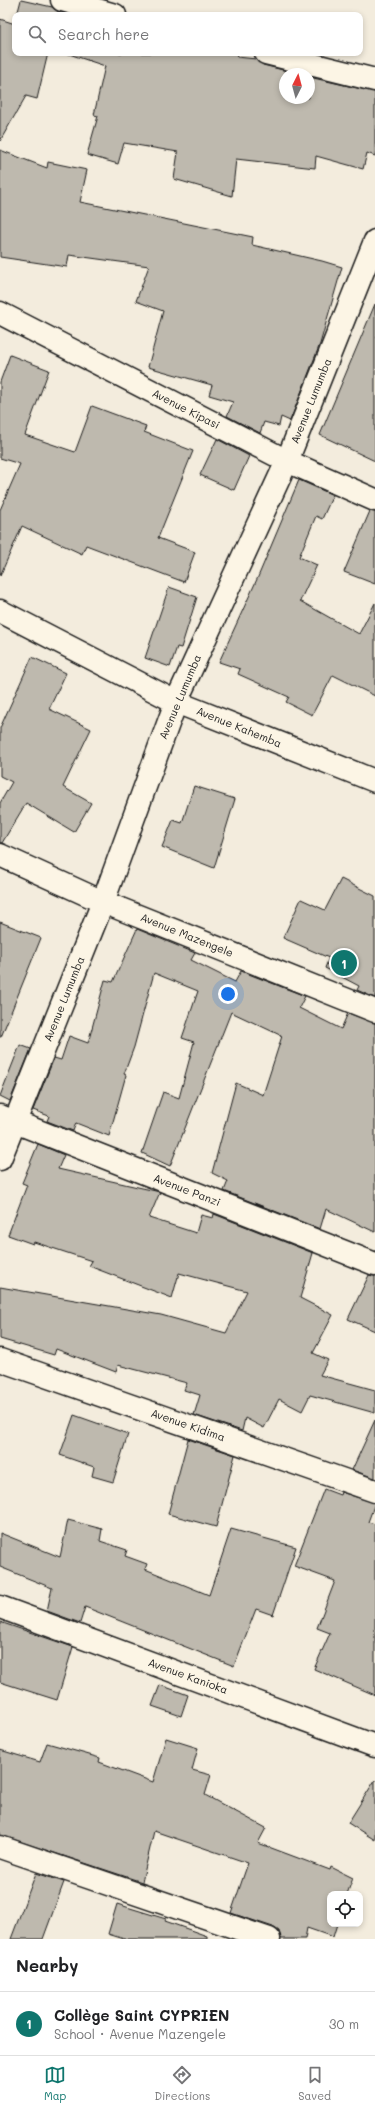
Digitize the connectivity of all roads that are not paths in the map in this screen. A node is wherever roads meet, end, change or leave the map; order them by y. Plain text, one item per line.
1 (62, 0) edge
2 (104, 12) edge
3 (278, 56) edge
4 (375, 80) edge
5 (375, 241) edge
6 (0, 313) edge
7 (287, 461) junction
8 (375, 500) edge
9 (0, 611) edge
10 (176, 702) junction
11 (375, 781) edge
12 (0, 855) edge
13 (103, 902) junction
14 (375, 1011) edge
15 (7, 1119) edge
16 (0, 1159) edge
17 (375, 1264) edge
18 (0, 1360) edge
19 (375, 1491) edge
20 (0, 1607) edge
21 (375, 1746) edge
22 (0, 1847) edge
23 (269, 1939) edge

1 - 2 street
3 - 4 street
5 - 7 street, Avenue Lumumba
6 - 7 street, Avenue Kipasi
7 - 8 street, Avenue Kipasi
7 - 10 street, Avenue Lumumba
9 - 10 street, Avenue Kahemba
10 - 11 street, Avenue Kahemba
10 - 13 street, Avenue Lumumba
12 - 13 street, Avenue Mazengele
13 - 14 street, Avenue Mazengele
13 - 15 street, Avenue Lumumba
15 - 16 street, Avenue Lumumba
15 - 17 street, Avenue Panzi
18 - 19 street, Avenue Kidima
20 - 21 street, Avenue Kanioka
22 - 23 street

